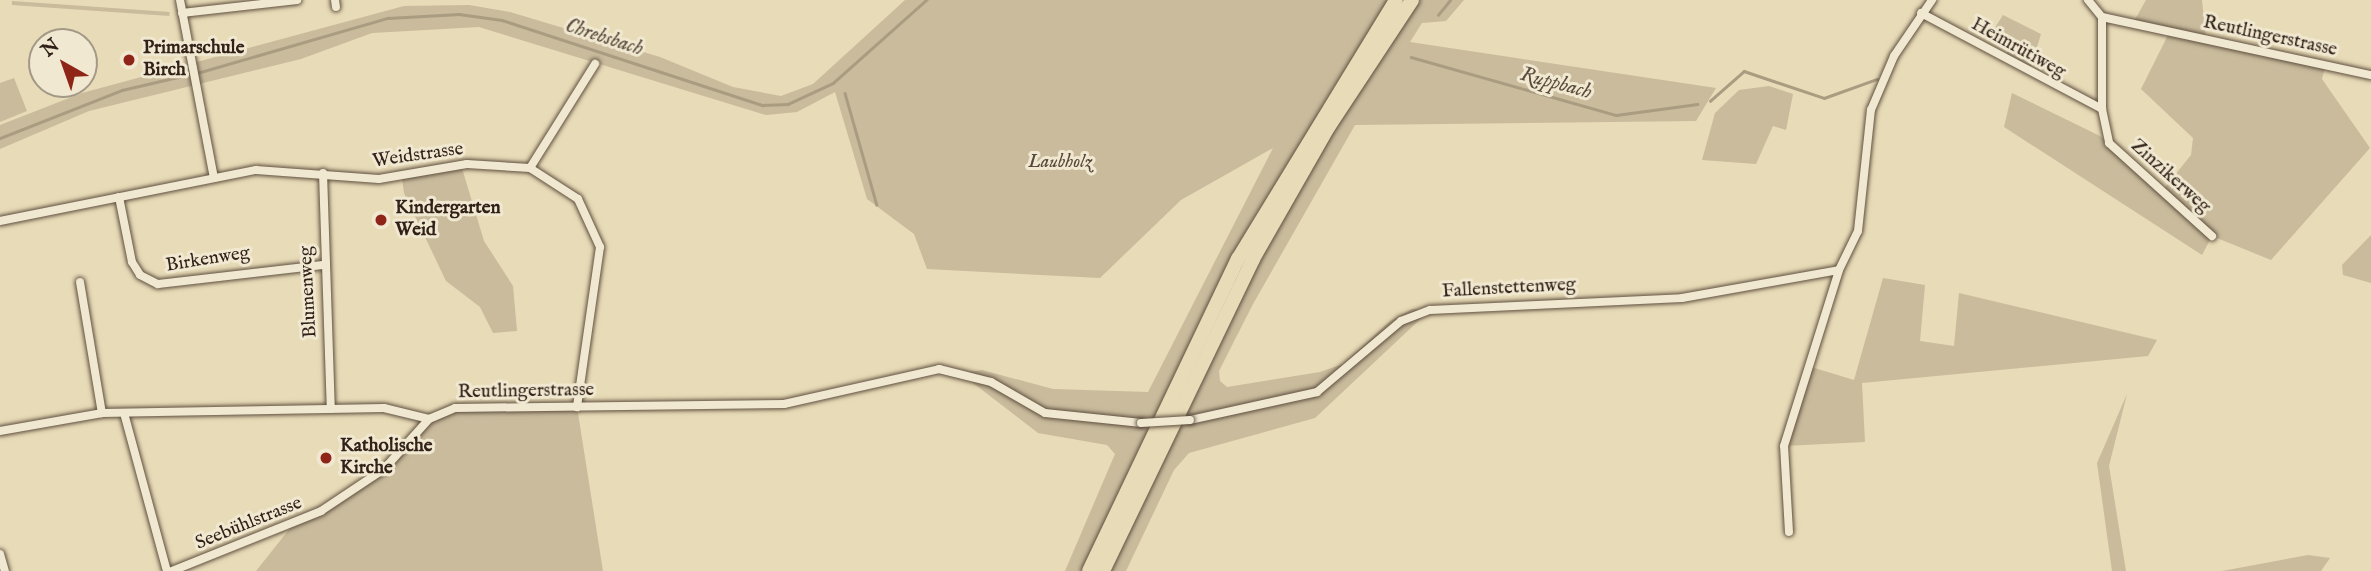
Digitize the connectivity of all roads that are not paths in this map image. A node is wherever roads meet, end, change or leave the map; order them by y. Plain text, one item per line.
1 (180, 0) edge
2 (297, 0) edge
3 (1396, 0) edge
4 (1412, 0) edge
5 (1932, 0) edge
6 (2088, 0) edge
7 (182, 13) junction
8 (1921, 13) junction
9 (2102, 17) junction
10 (595, 64) dead end
11 (2371, 75) edge
12 (2102, 109) junction
13 (530, 169) junction
14 (323, 173) junction
15 (214, 177) junction
16 (119, 197) junction
17 (0, 220) edge
18 (2212, 236) dead end
19 (323, 265) junction
20 (1839, 270) junction
21 (80, 282) dead end
22 (927, 369) joint
23 (577, 407) junction
24 (331, 410) junction
25 (102, 413) junction
26 (124, 413) junction
27 (429, 419) junction
28 (0, 431) edge
29 (1789, 532) dead end
30 (0, 554) edge
31 (5, 571) edge
32 (167, 571) edge
33 (172, 571) edge
34 (1089, 571) edge
35 (1103, 571) edge

1 - 7 street
2 - 7 street
3 - 34 highway
4 - 35 highway
5 - 8 street
6 - 9 street
7 - 15 street
8 - 12 street, Heimrütiweg
8 - 20 street
9 - 11 street, Reutlingerstrasse
9 - 12 street, Zinzikerweg
10 - 13 street
12 - 18 street, Zinzikerweg
13 - 14 street, Weidstrasse
13 - 23 street, Weidstrasse
14 - 15 street, Weidstrasse
14 - 19 street, Blumenweg
15 - 16 street, Weidstrasse
16 - 17 street, Weidstrasse
16 - 19 street, Birkenweg
19 - 24 street, Blumenweg
20 - 22 street, Fallenstettenweg, bridge
20 - 29 street
21 - 25 street
22 - 23 street, Reutlingerstrasse
23 - 27 street, Reutlingerstrasse
24 - 26 street
24 - 27 street
25 - 26 street
25 - 28 street
26 - 32 street
27 - 33 street, Seebühlstrasse
30 - 31 street

